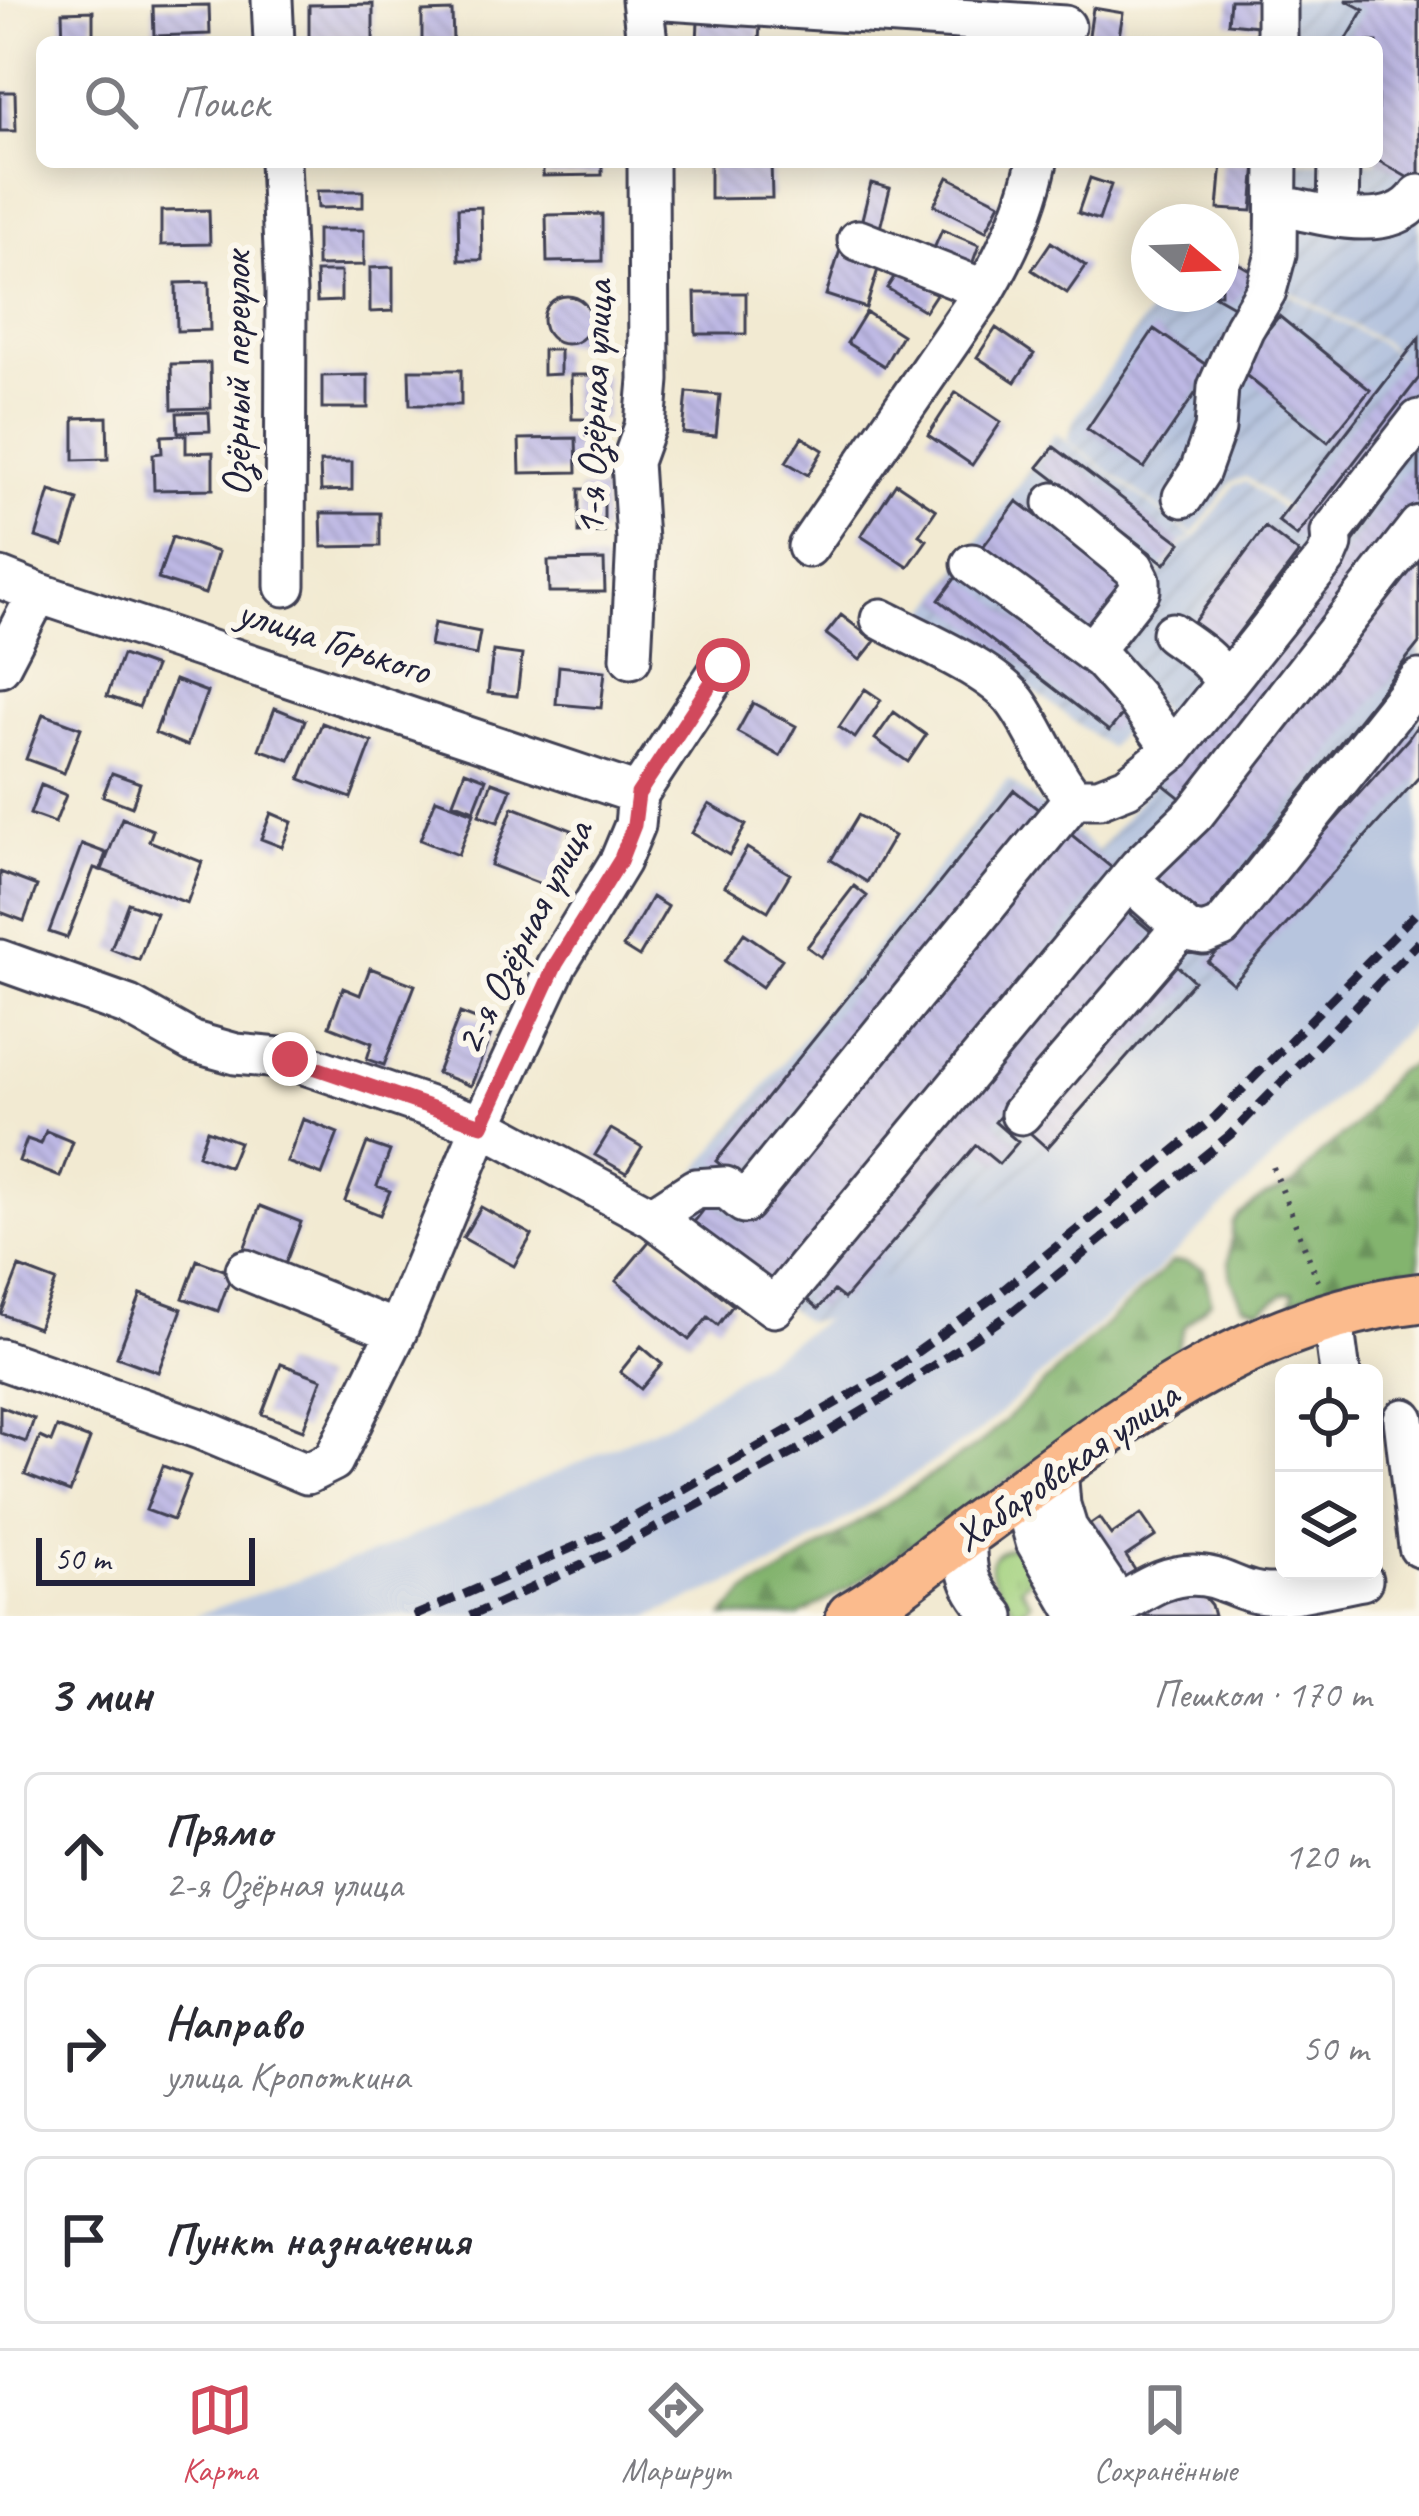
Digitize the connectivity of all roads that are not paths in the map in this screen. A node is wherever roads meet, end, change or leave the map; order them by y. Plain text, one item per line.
1 (272, 0) edge
2 (642, 0) edge
3 (666, 0) edge
4 (1277, 0) edge
5 (1065, 23) edge
6 (274, 36) edge
7 (646, 36) edge
8 (1277, 36) edge
9 (280, 168) edge
10 (648, 168) edge
11 (1035, 168) edge
12 (1277, 168) edge
13 (1339, 168) edge
14 (1419, 195) edge
15 (1278, 206) junction
16 (1337, 217) junction
17 (858, 240) dead end
18 (986, 290) junction
19 (1419, 420) edge
20 (1183, 497) dead end
21 (1054, 503) dead end
22 (1419, 526) edge
23 (808, 548) dead end
24 (972, 564) dead end
25 (0, 578) edge
26 (285, 586) dead end
27 (38, 593) junction
28 (880, 619) dead end
29 (1172, 633) dead end
30 (1091, 652) junction
31 (631, 658) dead end
32 (723, 665) dead end
33 (0, 666) edge
34 (1419, 680) edge
35 (1225, 686) junction
36 (1173, 750) junction
37 (638, 794) junction
38 (1074, 798) junction
39 (1129, 880) junction
40 (1182, 927) junction
41 (0, 960) edge
42 (1021, 1114) dead end
43 (482, 1125) junction
44 (652, 1217) junction
45 (246, 1270) dead end
46 (1419, 1298) edge
47 (1332, 1314) junction
48 (397, 1331) junction
49 (0, 1359) edge
50 (1339, 1364) edge
51 (1405, 1419) dead end
52 (1040, 1480) junction
53 (966, 1533) junction
54 (1419, 1547) edge
55 (908, 1579) junction
56 (1362, 1589) edge
57 (987, 1607) edge
58 (1111, 1611) edge
59 (851, 1616) edge
60 (1079, 1616) edge

1 - 6 street
2 - 7 street
3 - 5 street
4 - 8 street
9 - 26 street, Озёрный переулок
10 - 31 street, 1-я Озёрная улица
11 - 18 street
12 - 15 street
13 - 16 street
14 - 16 street
15 - 16 street
15 - 20 street
17 - 18 street
18 - 23 street
19 - 35 street
21 - 30 street
22 - 39 street
24 - 30 street
25 - 27 street, улица Горького
27 - 33 street
27 - 37 street, улица Горького
28 - 38 street
29 - 35 street
30 - 36 street
32 - 37 street, 2-я Озёрная улица
34 - 40 street
35 - 36 street
36 - 38 street
37 - 43 street, 2-я Озёрная улица
38 - 44 street
39 - 40 street
39 - 44 street
40 - 42 street
41 - 43 street
43 - 44 street
43 - 48 street, 2-я Озёрная улица
45 - 48 street
46 - 47 main road, Хабаровская улица
47 - 50 street
47 - 52 main road, Хабаровская улица
48 - 49 street, 2-я Озёрная улица
51 - 54 street
52 - 53 main road, Хабаровская улица
52 - 58 street
52 - 60 street
53 - 55 main road, Хабаровская улица
53 - 57 street
55 - 57 street
55 - 59 main road, Хабаровская улица
56 - 58 street

